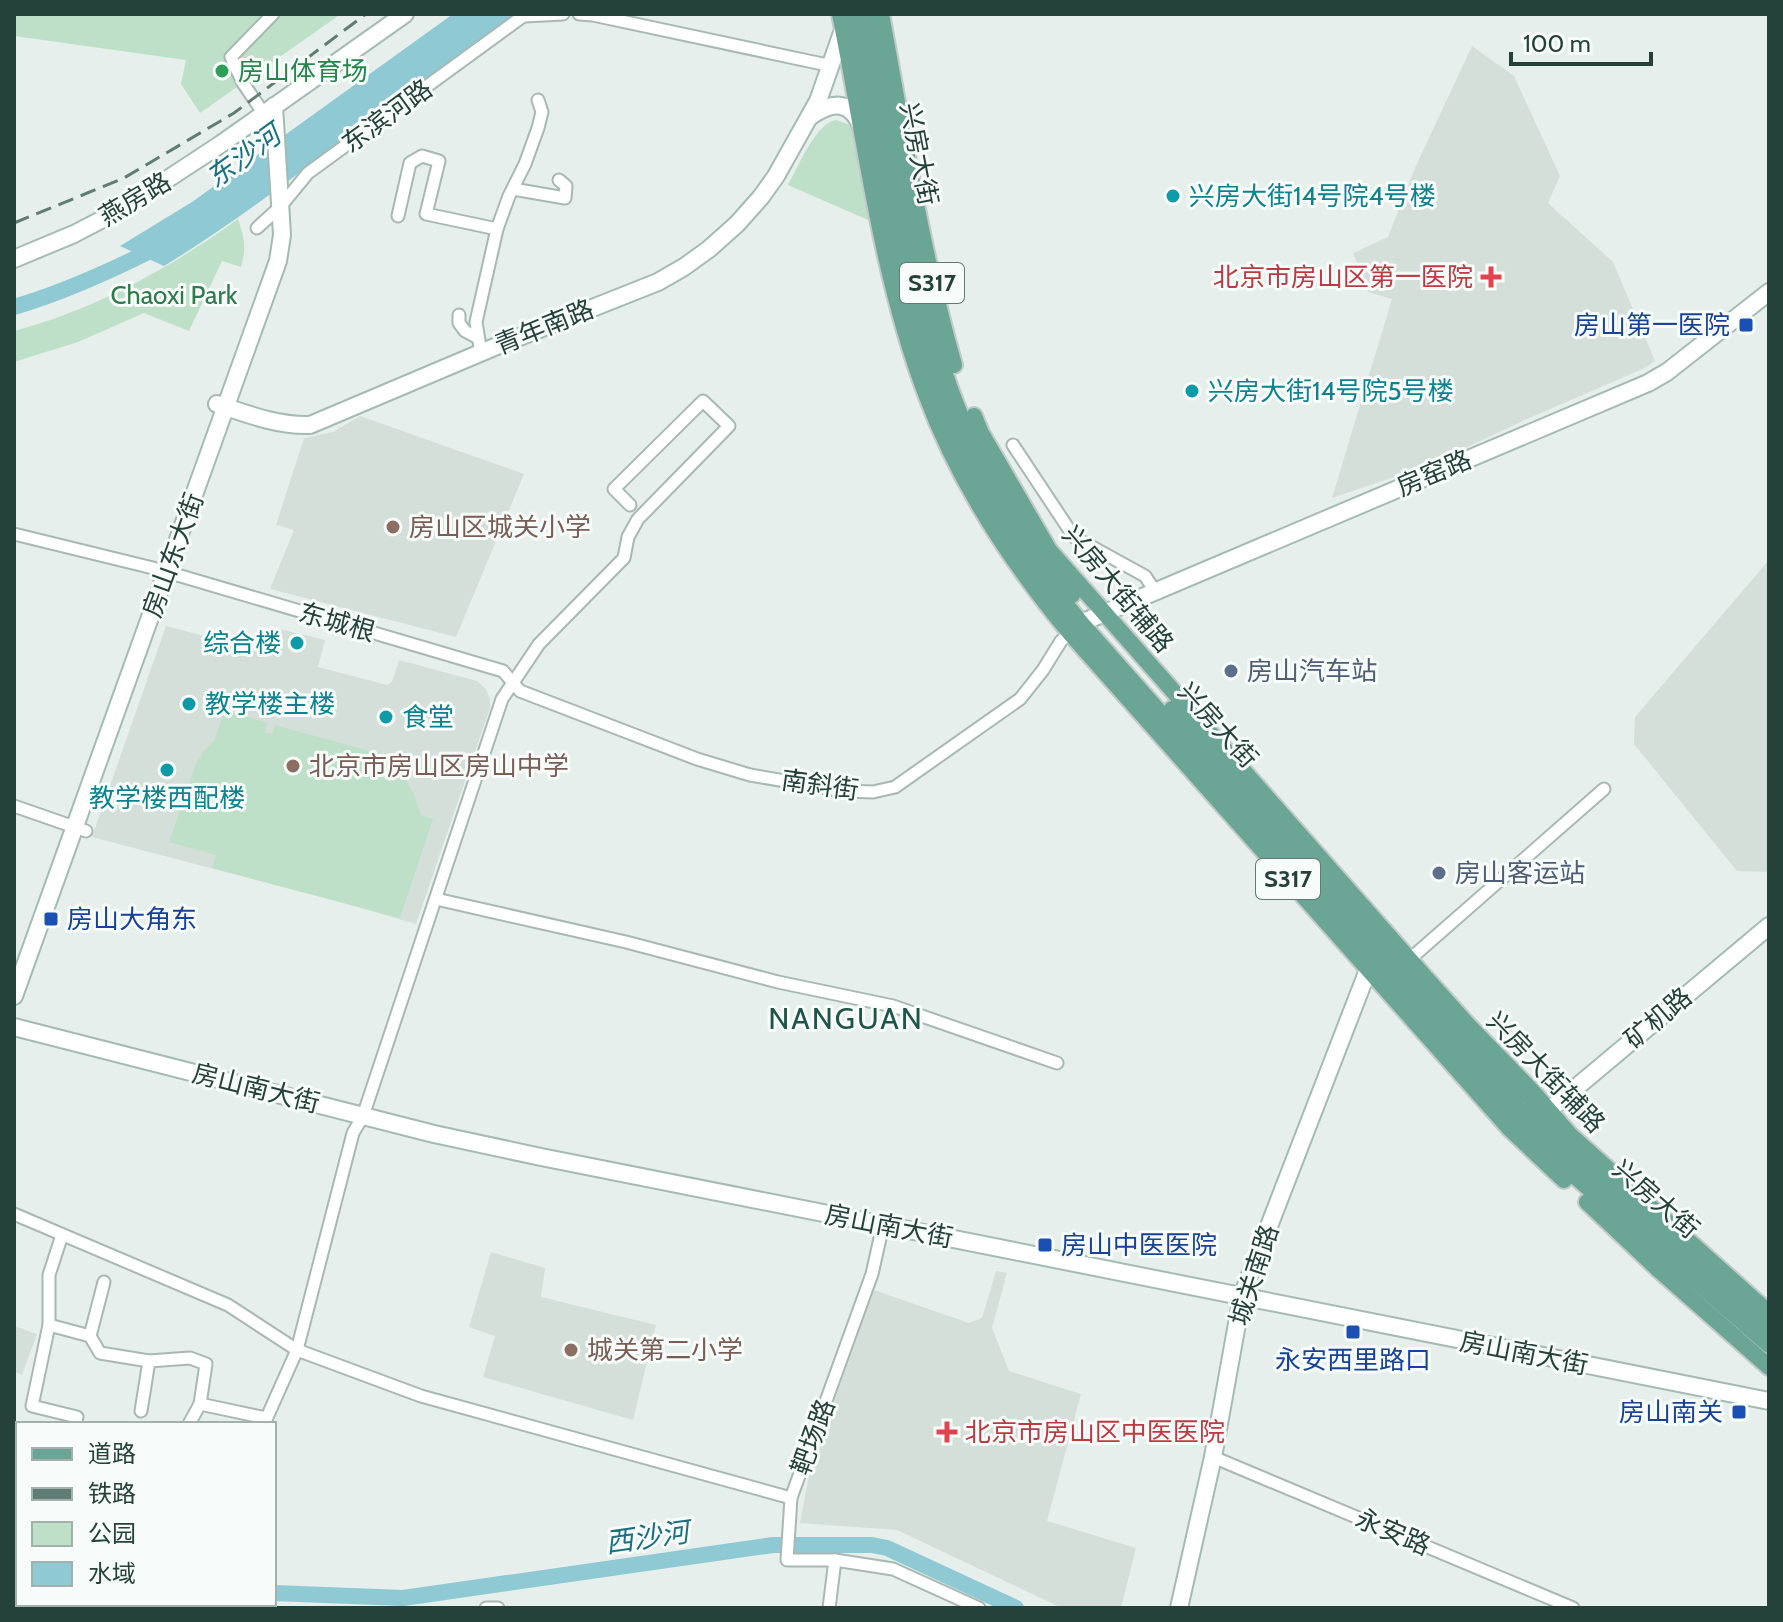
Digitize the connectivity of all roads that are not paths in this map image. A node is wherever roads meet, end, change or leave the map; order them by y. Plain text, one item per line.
1 (273, 14) edge
2 (405, 14) edge
3 (563, 14) edge
4 (579, 14) edge
5 (855, 14) edge
6 (868, 14) edge
7 (881, 14) edge
8 (525, 15) edge
9 (842, 19) edge
10 (886, 44) junction
11 (832, 66) junction
12 (879, 71) junction
13 (538, 100) dead end
14 (810, 117) junction
15 (270, 119) junction
16 (862, 129) junction
17 (559, 180) dead end
18 (513, 189) junction
19 (275, 204) junction
20 (398, 216) dead end
21 (257, 228) dead end
22 (497, 229) junction
23 (883, 241) junction
24 (14, 259) edge
25 (910, 292) junction
26 (1769, 292) edge
27 (459, 315) dead end
28 (480, 346) junction
29 (221, 405) junction
30 (1013, 445) dead end
31 (955, 458) junction
32 (981, 480) junction
33 (630, 505) dead end
34 (1014, 523) junction
35 (1040, 533) junction
36 (14, 534) edge
37 (1011, 555) junction
38 (162, 571) junction
39 (1155, 591) junction
40 (1086, 622) junction
41 (513, 683) junction
42 (1185, 707) junction
43 (1188, 727) junction
44 (1604, 789) dead end
45 (14, 806) edge
46 (76, 827) junction
47 (436, 899) junction
48 (1769, 926) edge
49 (1410, 959) junction
50 (1371, 963) junction
51 (14, 968) edge
52 (14, 996) edge
53 (1467, 1024) junction
54 (14, 1027) edge
55 (1478, 1054) junction
56 (1057, 1063) dead end
57 (1523, 1104) junction
58 (1548, 1111) junction
59 (363, 1116) junction
60 (1570, 1135) junction
61 (14, 1214) edge
62 (883, 1225) junction
63 (1639, 1234) junction
64 (62, 1235) junction
65 (1658, 1269) junction
66 (104, 1282) dead end
67 (1720, 1295) junction
68 (1242, 1296) junction
69 (1769, 1313) edge
70 (49, 1325) junction
71 (1769, 1329) edge
72 (90, 1336) junction
73 (1769, 1345) edge
74 (297, 1350) junction
75 (149, 1361) junction
76 (1769, 1367) edge
77 (1769, 1401) edge
78 (200, 1404) junction
79 (141, 1411) dead end
80 (265, 1421) edge
81 (76, 1422) edge
82 (190, 1422) edge
83 (1213, 1457) junction
84 (791, 1498) junction
85 (835, 1560) junction
86 (160, 1606) edge
87 (197, 1608) edge
88 (486, 1608) edge
89 (498, 1608) edge
90 (829, 1608) edge
91 (979, 1608) edge
92 (1179, 1608) edge
93 (1573, 1608) edge

1 - 15 street
2 - 15 main road, 燕房路
3 - 8 street
4 - 11 street
5 - 25 main road, 兴房大街 / S317
6 - 12 main road, 兴房大街 / S317
7 - 10 main road, 兴房大街辅路 / S317
8 - 19 street, 东滨河路
9 - 11 main road, 青年南路
9 - 16 main road, 兴房大街 / S317
10 - 12 main road
10 - 35 main road, 兴房大街辅路 / S317
11 - 14 main road, 青年南路
12 - 34 main road, 兴房大街 / S317
13 - 18 street
14 - 16 main road
14 - 28 main road, 青年南路
15 - 19 main road, 房山东大街
15 - 24 main road, 燕房路
16 - 23 main road, 兴房大街 / S317
17 - 18 street
18 - 22 street
19 - 21 street, 东滨河路
19 - 29 main road, 房山东大街
20 - 22 street
22 - 28 street
23 - 25 main road
23 - 31 main road, 兴房大街 / S317
25 - 32 main road, 兴房大街 / S317
26 - 39 main road, 房窑路
27 - 28 street
28 - 29 main road, 青年南路
29 - 38 main road, 房山东大街
30 - 39 street
31 - 32 main road
31 - 37 main road, 兴房大街 / S317
32 - 34 main road, 兴房大街 / S317
33 - 41 street
34 - 35 main road
34 - 37 main road
34 - 40 main road, 兴房大街 / S317
35 - 40 main road, 兴房大街辅路 / S317
36 - 38 street, 东城根
37 - 40 main road, 兴房大街 / S317
38 - 41 street, 东城根
38 - 46 main road, 房山东大街
39 - 40 main road, 房窑路
40 - 41 street, 南斜街
40 - 42 main road, 兴房大街辅路 / S317
40 - 43 main road, 兴房大街 / S317
40 - 50 main road, 兴房大街 / S317
41 - 47 street
42 - 43 main road
42 - 49 main road, 兴房大街辅路 / S317
43 - 55 main road, 兴房大街 / S317
44 - 49 street
45 - 46 street
46 - 51 main road, 房山东大街
46 - 52 main road, 房山东大街
47 - 56 street
47 - 59 street
48 - 58 main road, 矿机路
49 - 53 main road, 兴房大街辅路 / S317
50 - 63 main road, 兴房大街 / S317
50 - 65 main road, 兴房大街 / S317
50 - 68 main road, 城关南路
53 - 55 main road
53 - 58 main road, 兴房大街辅路 / S317
54 - 59 main road, 房山南大街
55 - 57 main road, 兴房大街 / S317
57 - 60 main road
57 - 67 main road, 兴房大街 / S317
58 - 60 main road, 兴房大街辅路 / S317
59 - 62 main road, 房山南大街
59 - 74 street
60 - 69 main road, 兴房大街辅路 / S317
61 - 64 street
62 - 68 main road, 房山南大街
62 - 84 street, 靶场路
63 - 65 main road, 兴房大街 / S317
63 - 67 main road, 兴房大街 / S317
64 - 70 street
64 - 74 street
65 - 76 main road, 兴房大街 / S317
66 - 72 street
67 - 71 main road, 兴房大街 / S317
67 - 73 main road, 兴房大街 / S317
68 - 77 main road, 房山南大街
68 - 83 main road, 城关南路
70 - 72 street
70 - 81 street
72 - 75 street
74 - 80 street
74 - 84 street
75 - 78 street
75 - 79 street
78 - 80 street
78 - 82 street
83 - 92 main road, 城关南路
83 - 93 street, 永安路
84 - 85 street, 靶场路
85 - 90 street
85 - 91 street, 靶场路
86 - 87 street
88 - 89 street

